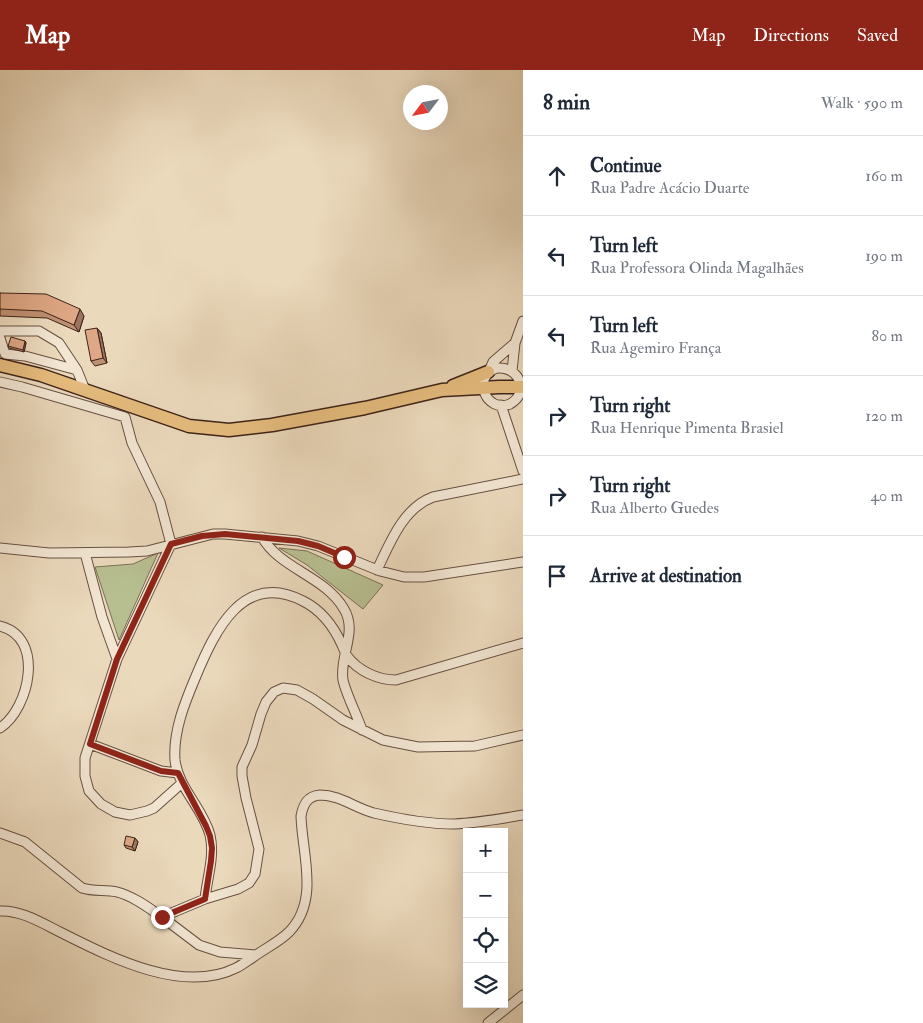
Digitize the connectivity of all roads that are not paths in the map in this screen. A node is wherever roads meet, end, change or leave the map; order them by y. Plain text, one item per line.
1 (523, 321) edge
2 (0, 331) edge
3 (0, 338) edge
4 (515, 343) junction
5 (3, 361) edge
6 (44, 362) junction
7 (77, 370) junction
8 (512, 371) junction
9 (488, 372) junction
10 (41, 375) junction
11 (0, 382) edge
12 (483, 387) junction
13 (522, 387) edge
14 (86, 390) junction
15 (442, 390) junction
16 (501, 405) junction
17 (126, 411) junction
18 (523, 471) edge
19 (523, 479) edge
20 (262, 537) junction
21 (171, 544) junction
22 (0, 548) edge
23 (85, 554) junction
24 (523, 562) edge
25 (377, 570) junction
26 (0, 626) edge
27 (523, 643) edge
28 (346, 655) junction
29 (117, 659) junction
30 (0, 717) edge
31 (3, 727) edge
32 (362, 730) junction
33 (523, 735) edge
34 (90, 744) junction
35 (178, 773) junction
36 (182, 783) junction
37 (523, 815) edge
38 (0, 832) edge
39 (205, 899) junction
40 (2, 912) edge
41 (162, 917) junction
42 (256, 955) junction
43 (523, 995) edge
44 (488, 1023) edge

1 - 4 street
2 - 7 street
3 - 5 street
4 - 8 street
4 - 9 street
5 - 6 street
5 - 10 highway
6 - 7 street
6 - 10 street
7 - 14 street
8 - 9 street
8 - 13 street
9 - 12 street
9 - 15 highway
10 - 14 highway
11 - 17 street
12 - 13 highway
12 - 15 highway
12 - 16 street
13 - 16 street
14 - 17 highway
15 - 17 highway
16 - 18 street
17 - 21 street
19 - 25 street
20 - 21 street
20 - 25 street
20 - 28 street
21 - 23 street
21 - 29 street
22 - 23 street
23 - 29 street
24 - 25 street
26 - 31 street
27 - 28 street
28 - 32 street
28 - 35 street
29 - 34 street
30 - 31 street
32 - 33 street
32 - 39 street
34 - 35 street
34 - 36 street
35 - 36 street
36 - 39 street
37 - 42 street
38 - 41 street
39 - 41 street
40 - 42 street
41 - 42 street
43 - 44 street

